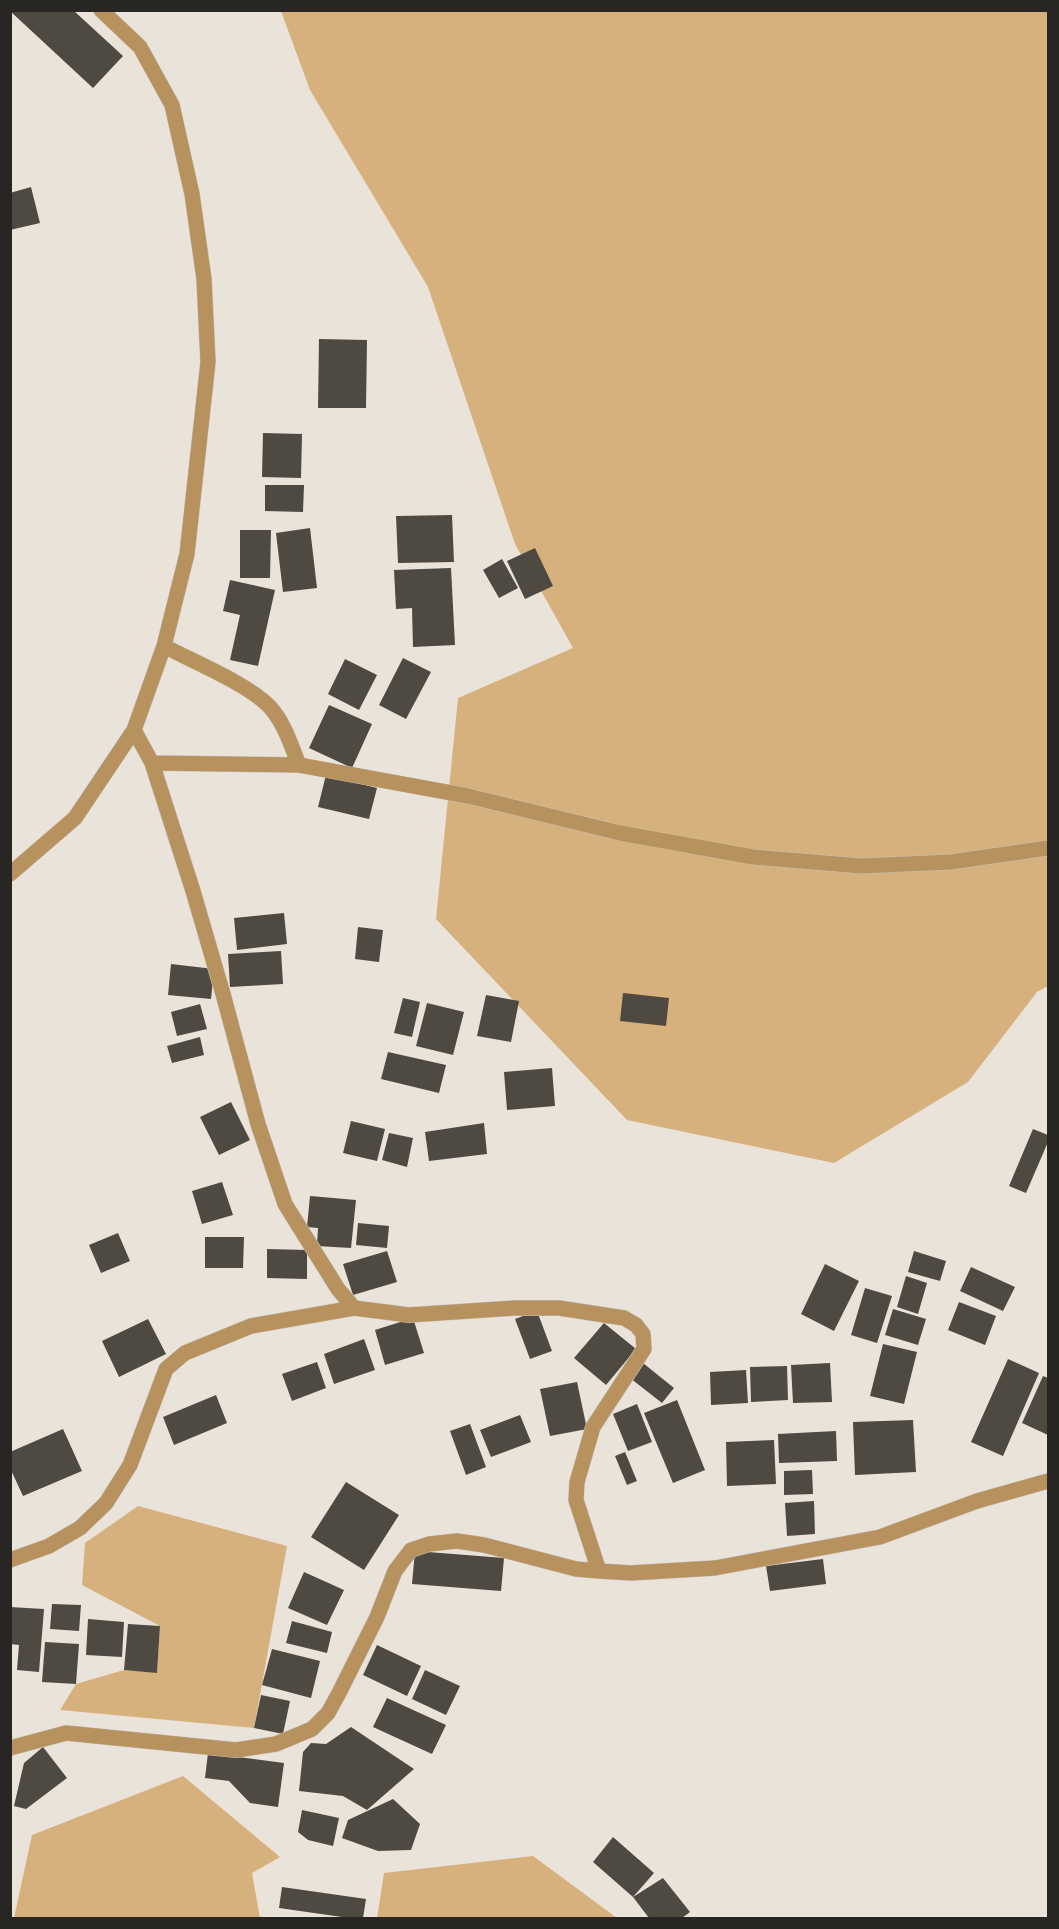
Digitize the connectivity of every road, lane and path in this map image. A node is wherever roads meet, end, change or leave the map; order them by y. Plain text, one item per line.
1 (101, 10) edge
2 (164, 646) junction
3 (134, 729) junction
4 (152, 763) junction
5 (299, 765) junction
6 (1048, 848) edge
7 (10, 874) edge
8 (354, 1308) junction
9 (1048, 1481) edge
10 (10, 1560) edge
11 (599, 1571) junction
12 (11, 1746) edge

1 - 2 street
2 - 3 street
2 - 5 street
3 - 4 street
3 - 7 street
4 - 5 street
4 - 8 street
5 - 6 street
8 - 10 street
8 - 11 street
9 - 11 street
11 - 12 street

